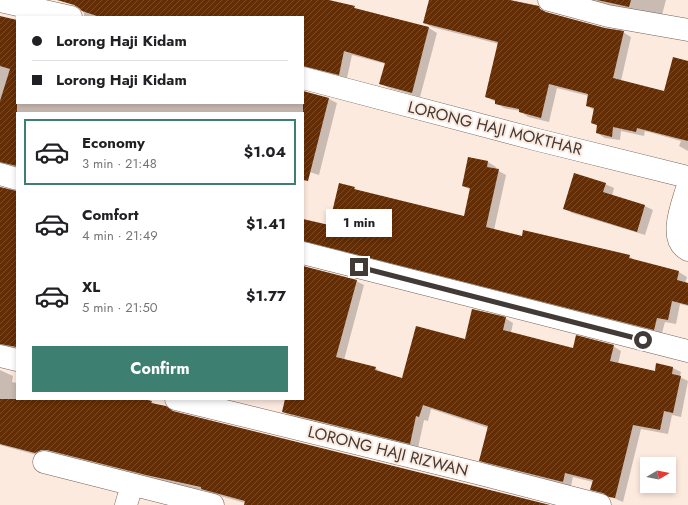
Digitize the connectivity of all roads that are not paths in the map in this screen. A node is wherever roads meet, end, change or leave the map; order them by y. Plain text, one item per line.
1 (549, 0) edge
2 (0, 1) edge
3 (66, 16) edge
4 (688, 30) edge
5 (304, 78) edge
6 (0, 174) edge
7 (688, 177) edge
8 (16, 178) edge
9 (688, 185) edge
10 (688, 250) edge
11 (304, 253) edge
12 (688, 351) edge
13 (0, 356) edge
14 (16, 360) edge
15 (180, 400) edge
16 (44, 462) dead end
17 (132, 484) junction
18 (126, 505) edge
19 (213, 505) edge
20 (600, 505) edge

1 - 4 street
2 - 3 street
5 - 7 street, LORONG HAJI MOKTHAR
6 - 8 street
9 - 10 street
11 - 12 street
13 - 14 street
15 - 20 street, LORONG HAJI RIZWAN
16 - 17 street
17 - 18 street
17 - 19 street

